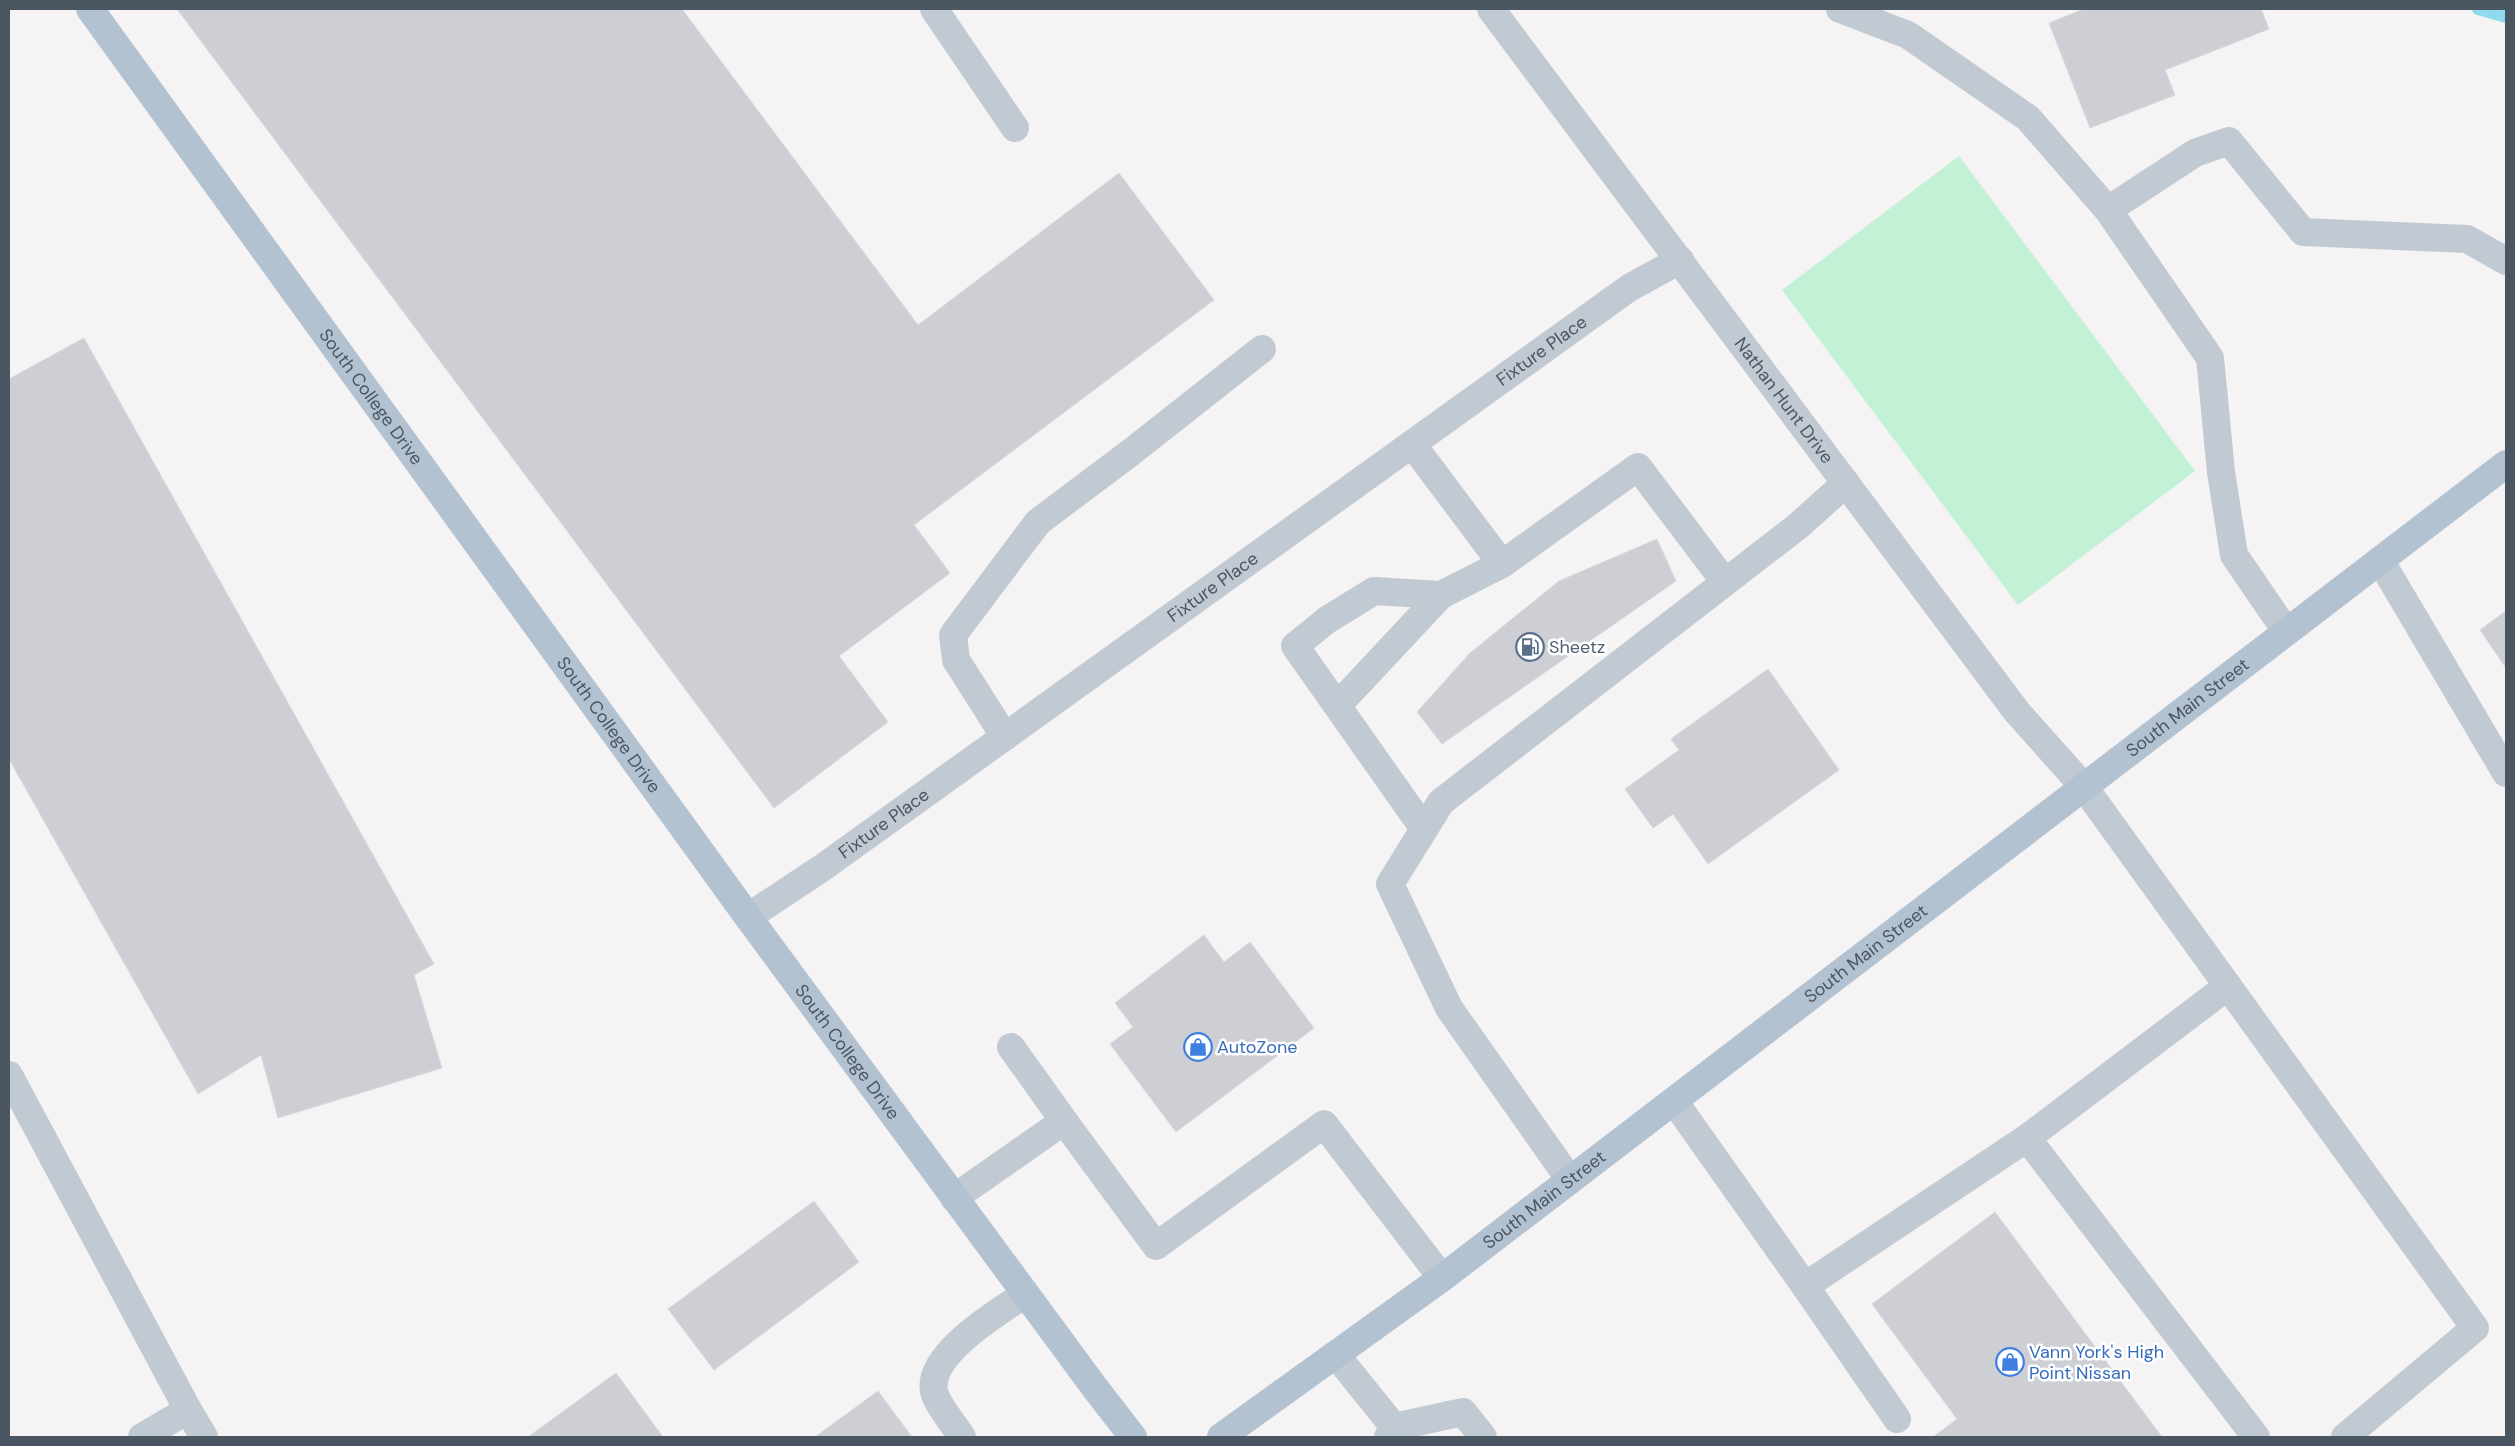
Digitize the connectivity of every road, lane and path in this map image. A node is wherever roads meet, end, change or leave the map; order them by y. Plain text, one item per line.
1 (90, 9) edge
2 (934, 9) edge
3 (1491, 9) edge
4 (1840, 9) edge
5 (1015, 128) dead end
6 (2108, 210) junction
7 (1680, 260) junction
8 (2506, 261) edge
9 (1262, 348) dead end
10 (1412, 444) junction
11 (2506, 464) edge
12 (1846, 483) junction
13 (2380, 560) junction
14 (1502, 564) junction
15 (1725, 582) junction
16 (1440, 595) junction
17 (2286, 632) junction
18 (1338, 705) junction
19 (1005, 737) junction
20 (2506, 773) edge
21 (2084, 787) junction
22 (1424, 829) junction
23 (748, 917) junction
24 (2228, 986) junction
25 (1011, 1047) dead end
26 (9, 1075) edge
27 (1674, 1101) junction
28 (1064, 1121) junction
29 (2027, 1138) junction
30 (1570, 1180) junction
31 (954, 1198) junction
32 (1442, 1278) junction
33 (1805, 1286) junction
34 (1025, 1294) junction
35 (1336, 1355) junction
36 (188, 1410) junction
37 (1898, 1419) dead end
38 (1391, 1432) edge
39 (1480, 1435) edge
40 (142, 1437) edge
41 (204, 1437) edge
42 (962, 1437) edge
43 (1133, 1437) edge
44 (1221, 1437) edge
45 (2256, 1437) edge
46 (2345, 1437) edge

1 - 23 main road, South College Drive
2 - 5 street
3 - 7 street, Nathan Hunt Drive
4 - 6 street
6 - 8 street
6 - 17 street
7 - 10 street, Fixture Place
7 - 12 street, Nathan Hunt Drive
9 - 19 street
10 - 14 street
10 - 19 street, Fixture Place
11 - 13 main road, South Main Street
12 - 15 street
12 - 21 street, Nathan Hunt Drive
13 - 17 main road, South Main Street
13 - 20 street
14 - 15 street
14 - 16 street
15 - 22 street
16 - 18 street
16 - 18 street
17 - 21 main road, South Main Street
18 - 22 street
19 - 23 street, Fixture Place
21 - 24 street, Nathan Hunt Drive
21 - 27 main road, South Main Street
22 - 30 street
23 - 31 main road, South College Drive
24 - 29 street
24 - 46 street, Nathan Hunt Drive
25 - 28 street
26 - 36 street
27 - 30 main road, South Main Street
27 - 33 street
28 - 31 street
28 - 32 street
29 - 33 street
29 - 45 street
30 - 32 main road, South Main Street
31 - 34 main road, South College Drive
32 - 35 main road, South Main Street
33 - 37 street
34 - 42 street
34 - 43 main road, South College Drive
35 - 38 street
35 - 44 main road, South Main Street
36 - 40 street
36 - 41 street
38 - 39 street

